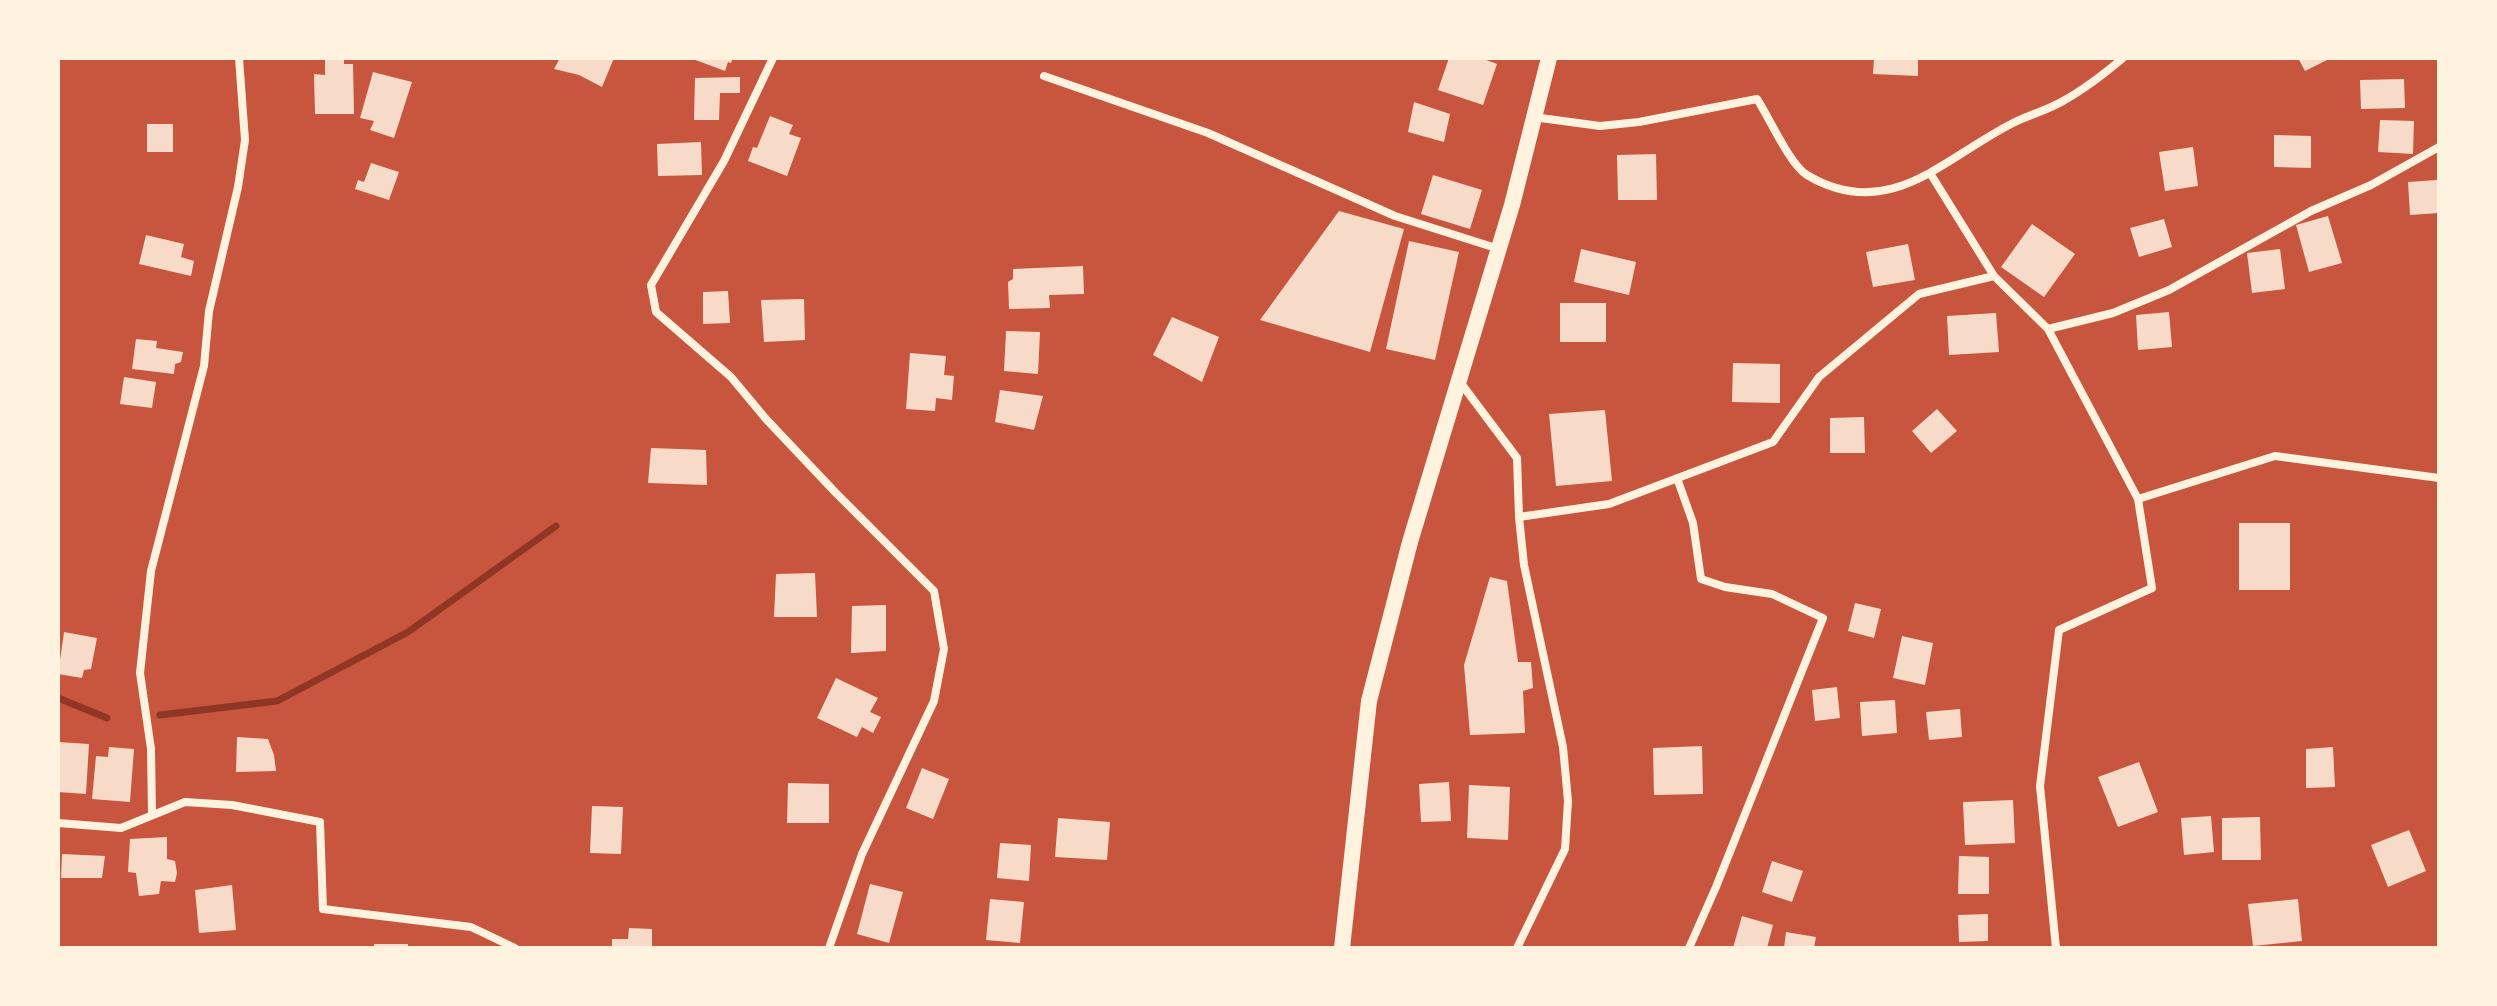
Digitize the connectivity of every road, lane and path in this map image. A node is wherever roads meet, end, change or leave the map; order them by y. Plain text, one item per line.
1 (239, 58) edge
2 (773, 58) edge
3 (1549, 58) edge
4 (2123, 58) edge
5 (1044, 76) dead end
6 (1533, 117) junction
7 (2439, 147) edge
8 (1930, 173) junction
9 (1499, 249) junction
10 (1994, 276) junction
11 (2048, 329) junction
12 (1459, 381) junction
13 (1677, 478) junction
14 (2439, 478) edge
15 (2138, 499) junction
16 (1519, 517) junction
17 (152, 814) junction
18 (58, 823) edge
19 (515, 948) edge
20 (829, 948) edge
21 (1342, 948) edge
22 (1517, 948) edge
23 (1689, 948) edge
24 (2056, 948) edge

1 - 17 street
2 - 20 street
3 - 6 highway
4 - 8 street
5 - 9 street
6 - 8 street
6 - 9 highway
7 - 11 street
8 - 10 street
9 - 12 highway
10 - 11 street
10 - 13 street
11 - 15 street
12 - 16 street
12 - 21 highway
13 - 16 street
13 - 23 street
14 - 15 street
15 - 24 street
16 - 22 street
17 - 18 street
17 - 19 street

